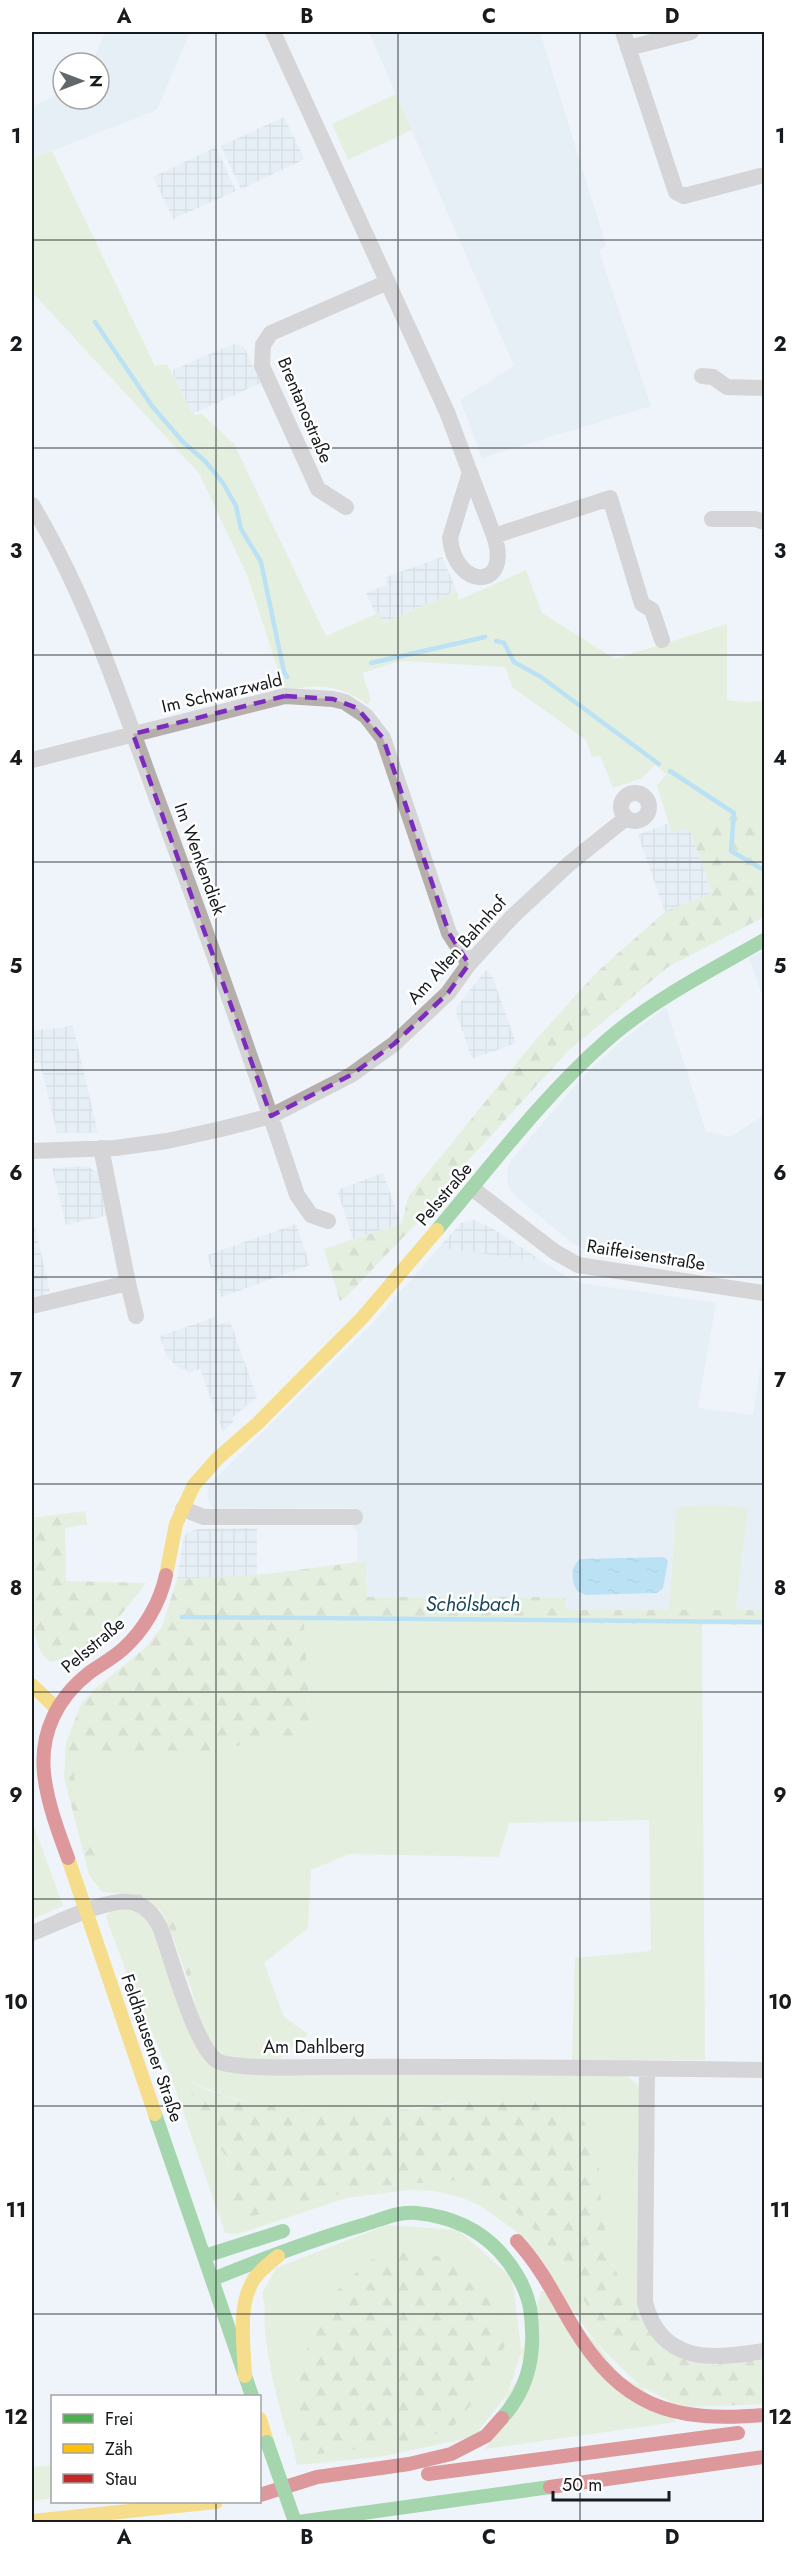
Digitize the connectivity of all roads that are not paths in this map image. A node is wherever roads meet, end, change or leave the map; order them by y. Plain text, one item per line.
1 (273, 32) edge
2 (623, 32) edge
3 (692, 32) edge
4 (628, 48) junction
5 (760, 176) dead end
6 (388, 282) junction
7 (702, 376) dead end
8 (765, 388) edge
9 (470, 472) junction
10 (32, 505) edge
11 (346, 507) dead end
12 (712, 519) dead end
13 (765, 522) edge
14 (494, 536) junction
15 (662, 640) dead end
16 (133, 734) junction
17 (32, 760) edge
18 (626, 818) dead end
19 (765, 940) edge
20 (470, 964) junction
21 (271, 1116) junction
22 (101, 1148) junction
23 (32, 1151) edge
24 (473, 1190) junction
25 (328, 1221) dead end
26 (128, 1283) junction
27 (765, 1293) edge
28 (32, 1306) edge
29 (136, 1316) dead end
30 (183, 1509) junction
31 (355, 1517) dead end
32 (32, 1685) edge
33 (56, 1708) junction
34 (86, 1912) junction
35 (32, 1933) edge
36 (647, 2069) junction
37 (765, 2070) edge
38 (296, 2227) dead end
39 (508, 2233) dead end
40 (282, 2252) junction
41 (205, 2256) junction
42 (213, 2279) junction
43 (765, 2351) edge
44 (245, 2376) junction
45 (251, 2395) edge
46 (765, 2415) edge
47 (261, 2422) edge
48 (753, 2431) dead end
49 (765, 2457) edge
50 (261, 2496) edge
51 (261, 2496) edge
52 (206, 2503) edge
53 (32, 2521) edge
54 (296, 2523) edge

1 - 6 street
2 - 4 street
3 - 4 street
4 - 5 street
6 - 9 street
6 - 11 street, Brentanostraße
7 - 8 street
9 - 14 street
9 - 14 street
10 - 16 street, Im Wenkendiek
12 - 13 street
14 - 15 street
16 - 17 street, Im Schwarzwald
16 - 20 street, Im Schwarzwald
16 - 21 street, Im Wenkendiek
18 - 20 street, Am Alten Bahnhof
19 - 24 main road, Pelsstraße
20 - 21 street, Am Alten Bahnhof
21 - 22 street, Am Alten Bahnhof
21 - 25 street, Im Wenkendiek
22 - 23 street, Am Alten Bahnhof
22 - 26 street
24 - 27 street, Raiffeisenstraße
24 - 30 main road, Pelsstraße
26 - 28 street
26 - 29 street
30 - 31 street
30 - 33 main road, Pelsstraße
32 - 33 main road
33 - 34 main road, Feldhausener Straße
34 - 35 street, Am Dahlberg
34 - 36 street, Am Dahlberg
34 - 41 main road, Feldhausener Straße
36 - 37 street, Am Dahlberg
36 - 43 street
38 - 41 main road
39 - 46 main road
40 - 42 main road
40 - 44 main road
40 - 50 main road
41 - 42 main road, Feldhausener Straße
42 - 44 main road, Feldhausener Straße
44 - 45 main road, Feldhausener Straße
47 - 54 main road, bridge
48 - 51 main road
49 - 54 main road
52 - 53 main road

